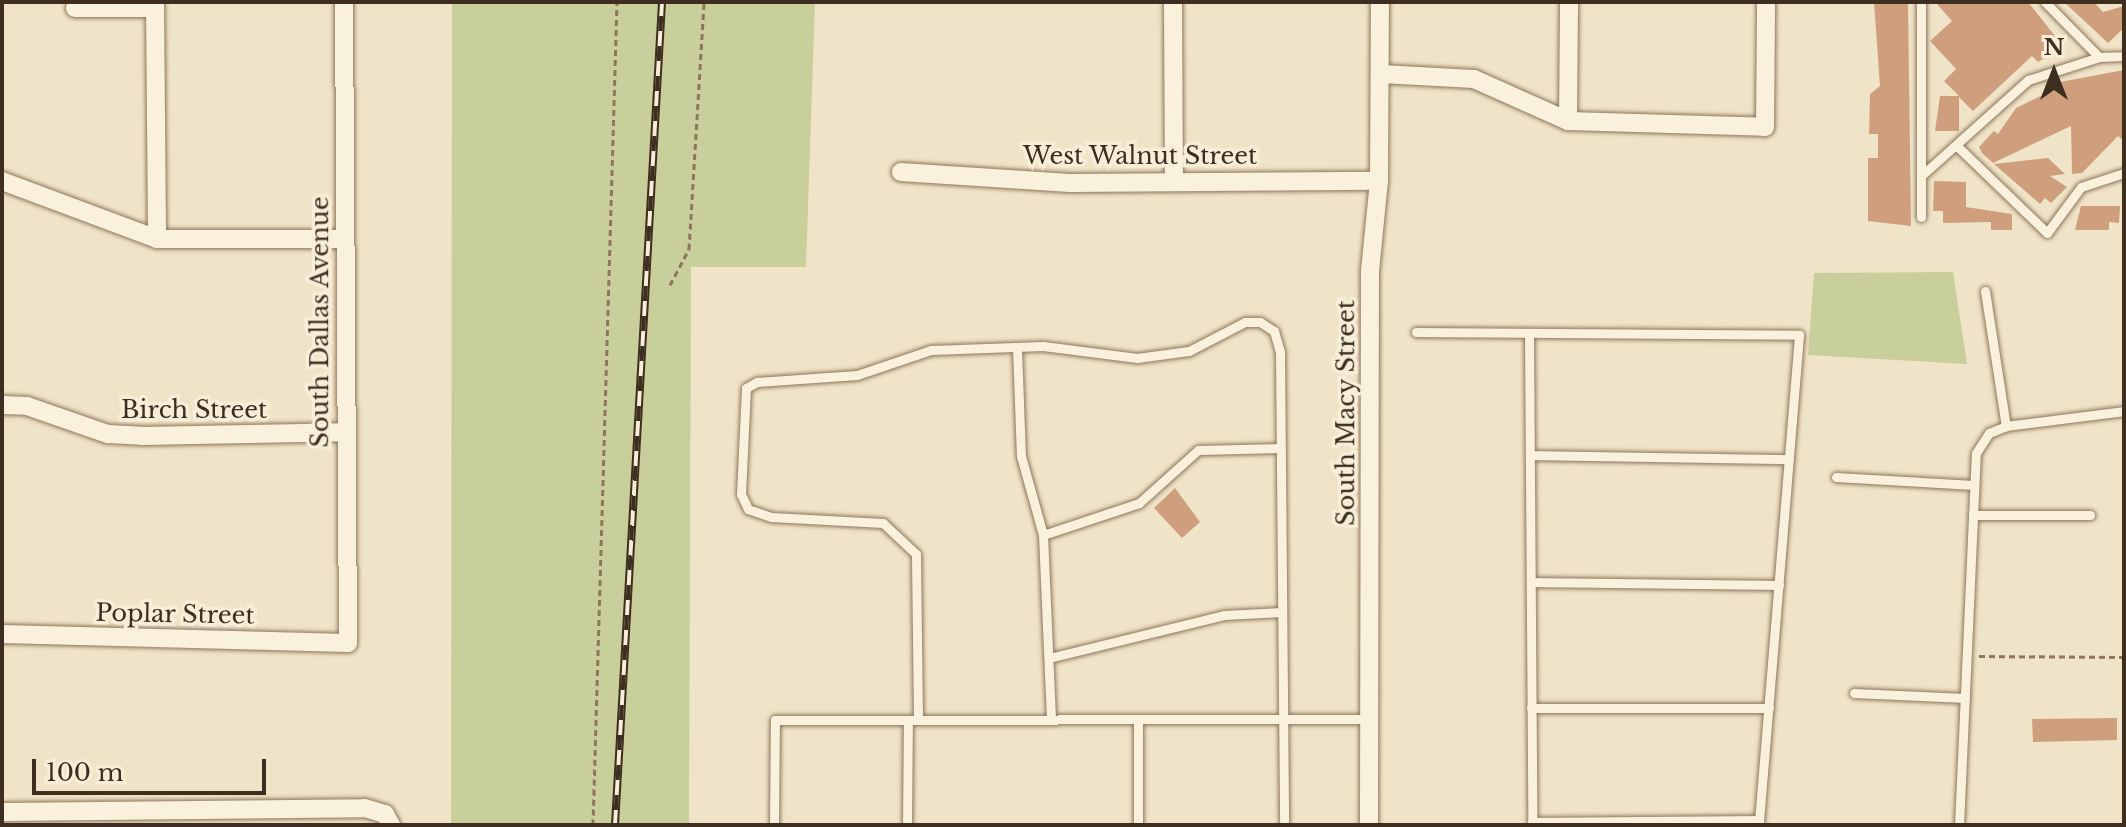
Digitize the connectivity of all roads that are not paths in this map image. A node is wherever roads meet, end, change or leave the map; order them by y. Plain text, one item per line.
1 (344, 2) edge
2 (1173, 2) edge
3 (1380, 2) edge
4 (1569, 2) edge
5 (1766, 2) edge
6 (1921, 2) edge
7 (2045, 2) edge
8 (155, 5) edge
9 (75, 8) dead end
10 (2124, 56) edge
11 (2099, 57) junction
12 (1381, 74) junction
13 (1568, 121) junction
14 (1957, 146) junction
15 (901, 172) dead end
16 (2124, 173) edge
17 (1921, 176) junction
18 (2, 181) edge
19 (1174, 181) junction
20 (1379, 181) junction
21 (1921, 217) dead end
22 (157, 239) junction
23 (343, 239) junction
24 (1985, 291) dead end
25 (1416, 332) dead end
26 (1529, 333) junction
27 (1017, 348) junction
28 (2, 405) edge
29 (2124, 411) edge
30 (2006, 426) junction
31 (343, 432) junction
32 (1281, 448) junction
33 (1530, 455) junction
34 (1789, 459) junction
35 (1836, 477) dead end
36 (1974, 485) junction
37 (1973, 515) junction
38 (2090, 515) dead end
39 (1043, 535) junction
40 (1531, 582) junction
41 (1779, 585) junction
42 (1282, 612) junction
43 (2, 634) edge
44 (348, 643) joint
45 (1049, 658) junction
46 (1854, 693) dead end
47 (1965, 698) junction
48 (1531, 708) junction
49 (1769, 708) junction
50 (1051, 719) junction
51 (1138, 719) junction
52 (1283, 719) junction
53 (1369, 719) junction
54 (913, 720) junction
55 (132, 811) junction
56 (2, 812) edge
57 (225, 818) edge
58 (388, 820) edge
59 (1759, 823) edge
60 (108, 825) edge
61 (774, 825) edge
62 (907, 825) edge
63 (1138, 825) edge
64 (1284, 825) edge
65 (1369, 825) edge
66 (1959, 825) edge

1 - 23 street, South Dallas Avenue
2 - 19 street
3 - 12 street, South Macy Street
4 - 13 street
5 - 13 street
6 - 17 lane
7 - 11 lane
8 - 9 street
8 - 22 street
10 - 11 lane
11 - 14 lane
12 - 13 street
12 - 20 street, South Macy Street
14 - 16 lane
14 - 17 lane
15 - 19 street, West Walnut Street
17 - 21 lane
18 - 22 street
19 - 20 street, West Walnut Street
20 - 53 street, South Macy Street
22 - 23 street
23 - 31 street, South Dallas Avenue
24 - 30 lane
25 - 26 lane
26 - 33 lane
26 - 34 lane
27 - 32 lane
27 - 39 lane
27 - 54 lane
28 - 31 street, Birch Street
29 - 30 lane
30 - 36 lane
31 - 44 street, South Dallas Avenue
32 - 39 lane
32 - 42 lane
33 - 34 lane
33 - 40 lane
34 - 41 lane
35 - 36 lane
36 - 37 lane
37 - 38 lane
37 - 47 lane
39 - 45 lane
40 - 41 lane
40 - 48 lane
41 - 49 lane
42 - 45 lane
42 - 52 lane
43 - 44 street, Poplar Street
45 - 50 lane
46 - 47 lane
47 - 66 lane
48 - 49 lane
48 - 59 lane
49 - 59 lane
50 - 51 lane
50 - 54 lane
51 - 52 lane
51 - 63 lane
52 - 53 lane
52 - 64 lane
53 - 65 street, South Macy Street
54 - 61 lane
54 - 62 lane
55 - 56 street
55 - 57 street
55 - 60 street
57 - 58 street

